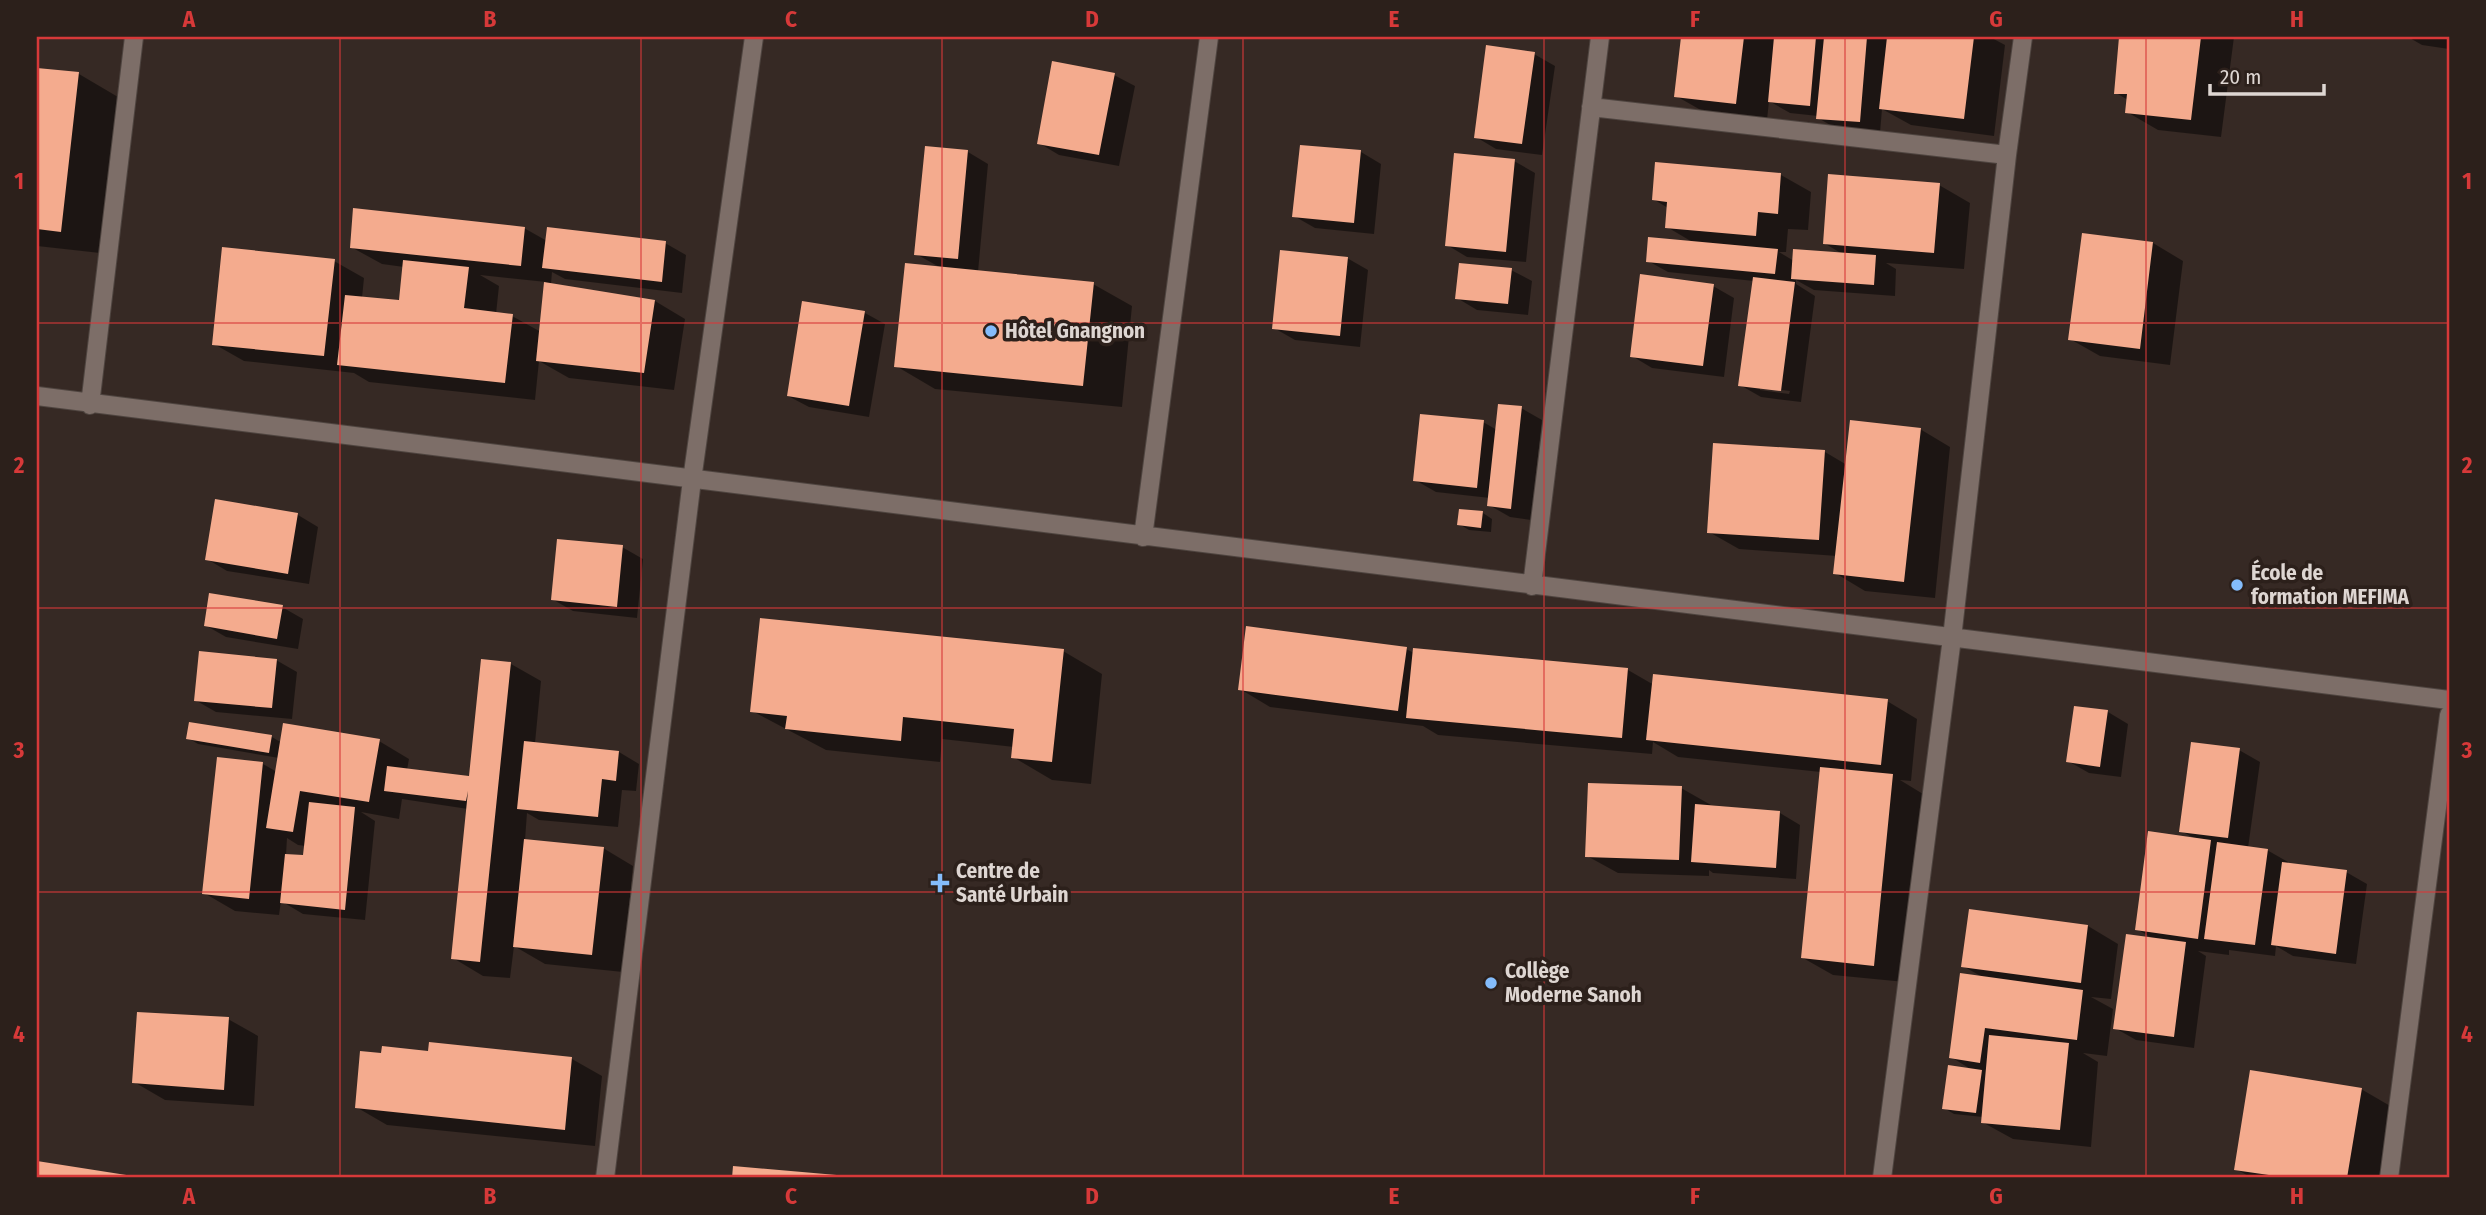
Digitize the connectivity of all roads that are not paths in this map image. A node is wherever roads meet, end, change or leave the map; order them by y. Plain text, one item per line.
1 (134, 37) edge
2 (754, 37) edge
3 (1209, 37) edge
4 (1600, 37) edge
5 (2023, 37) edge
6 (1591, 107) junction
7 (2007, 155) junction
8 (37, 396) edge
9 (90, 405) junction
10 (692, 480) junction
11 (1143, 537) junction
12 (1532, 586) junction
13 (1952, 638) junction
14 (2449, 700) edge
15 (2449, 715) edge
16 (605, 1178) edge
17 (1881, 1178) edge
18 (2389, 1178) edge

1 - 9 street
2 - 10 street
3 - 11 street
4 - 6 street
5 - 7 street
6 - 7 street
6 - 12 street
7 - 13 street
8 - 9 street
9 - 10 street
10 - 11 street
10 - 16 street
11 - 12 street
12 - 13 street
13 - 14 street
13 - 17 street
15 - 18 street

